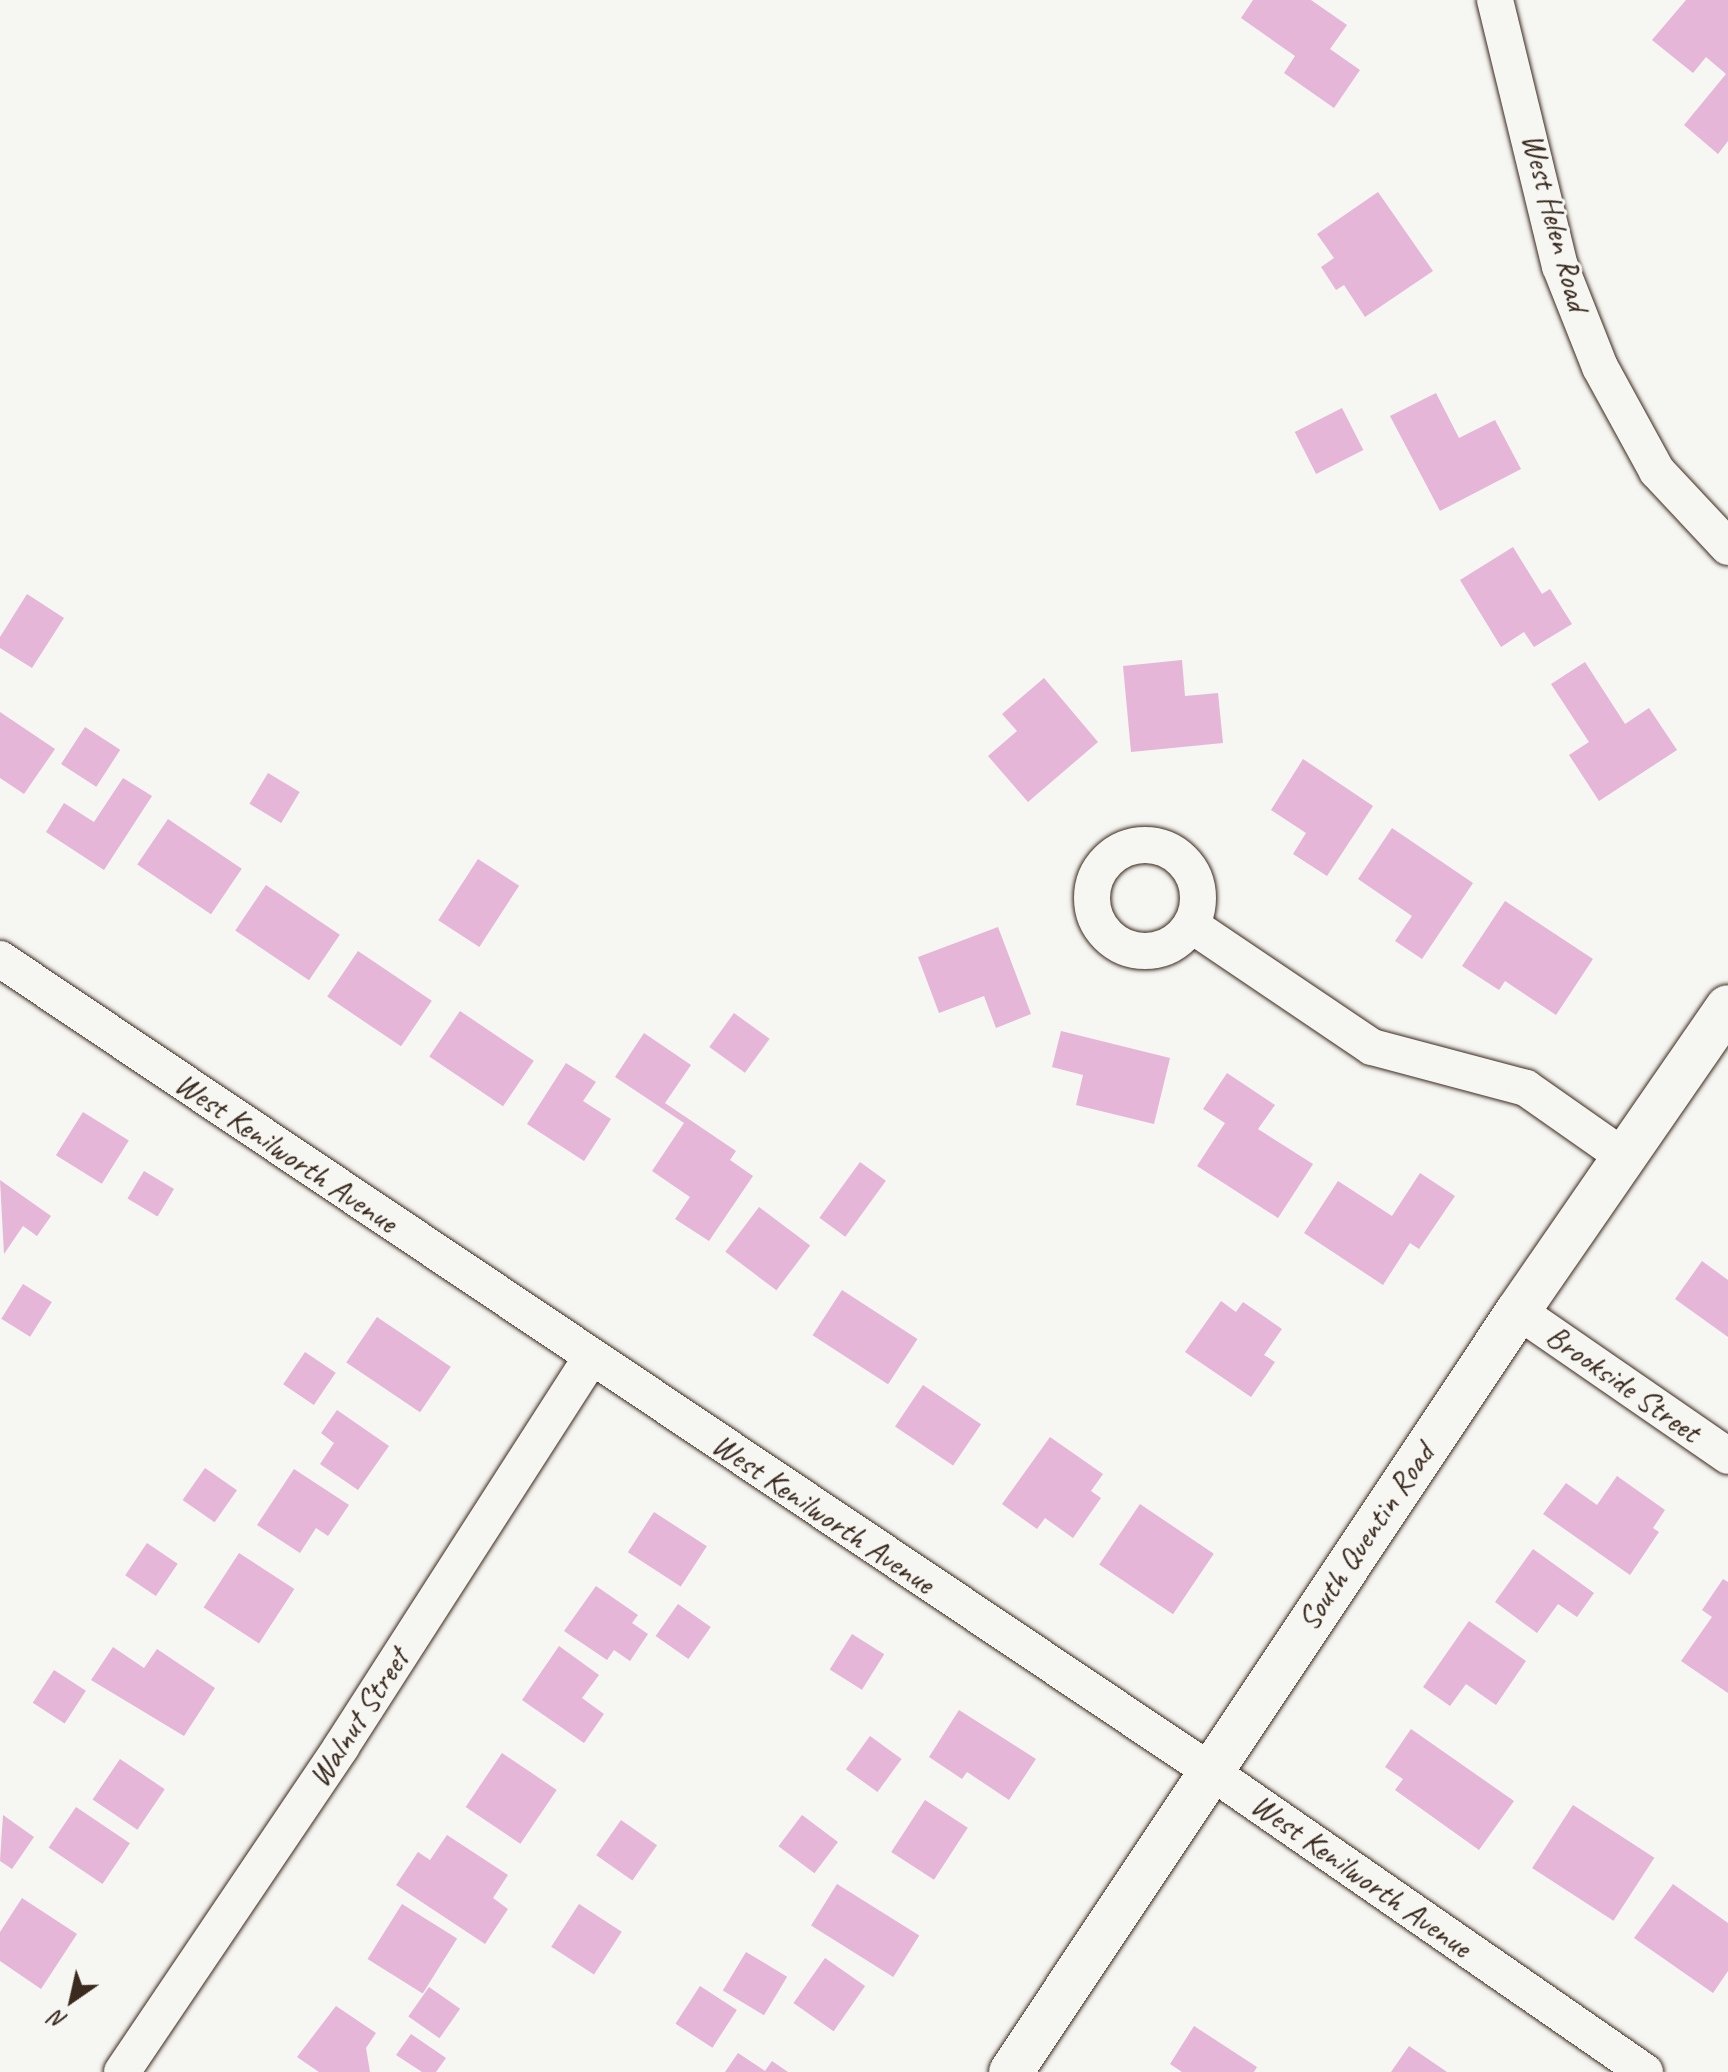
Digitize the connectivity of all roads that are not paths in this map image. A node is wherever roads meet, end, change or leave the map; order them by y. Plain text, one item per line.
1 (1495, 0) edge
2 (1728, 547) edge
3 (1191, 925) dead end
4 (0, 959) edge
5 (1728, 1007) edge
6 (1624, 1157) junction
7 (1518, 1311) junction
8 (590, 1359) junction
9 (1728, 1456) edge
10 (1210, 1771) junction
11 (122, 2072) edge
12 (1011, 2072) edge
13 (1645, 2072) edge

1 - 2 street, West Helen Road
3 - 6 street
4 - 8 street, West Kenilworth Avenue
5 - 6 main road, South Quentin Road
6 - 7 main road, South Quentin Road
7 - 9 street, Brookside Street
7 - 10 main road, South Quentin Road
8 - 10 street, West Kenilworth Avenue
8 - 11 street, Walnut Street
10 - 12 main road, South Quentin Road
10 - 13 street, West Kenilworth Avenue

